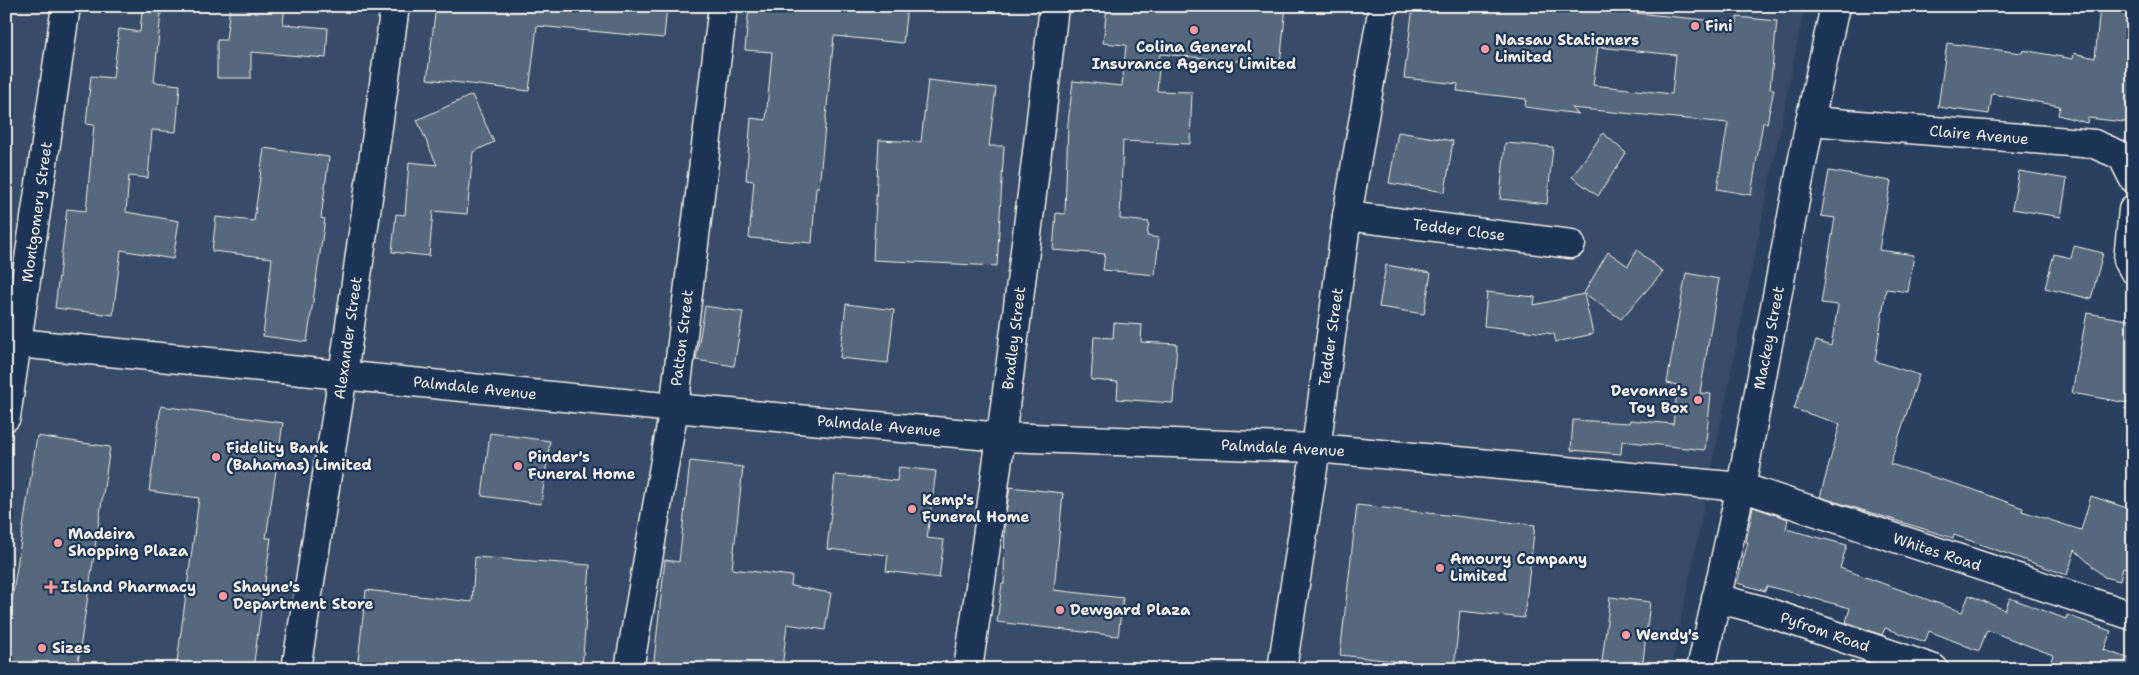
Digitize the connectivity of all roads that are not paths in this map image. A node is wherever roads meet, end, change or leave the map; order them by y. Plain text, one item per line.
1 (66, 6) edge
2 (395, 6) edge
3 (723, 6) edge
4 (1054, 6) edge
5 (1383, 6) edge
6 (1835, 6) edge
7 (1810, 121) junction
8 (2133, 178) edge
9 (2133, 210) edge
10 (1347, 216) junction
11 (1571, 244) dead end
12 (2133, 269) edge
13 (18, 343) junction
14 (343, 376) junction
15 (674, 408) junction
16 (6, 417) edge
17 (1002, 437) junction
18 (1316, 448) junction
19 (1741, 487) junction
20 (1716, 598) junction
21 (2133, 616) edge
22 (296, 669) edge
23 (630, 669) edge
24 (968, 669) edge
25 (1282, 669) edge
26 (1701, 669) edge
27 (1934, 669) edge

1 - 13 street, Montgomery Street
2 - 14 street, Alexander Street
3 - 15 street, Patton Street
4 - 17 street, Bradley Street
5 - 10 street, Tedder Street
6 - 7 street, Mackey Street
7 - 8 street, Claire Avenue
7 - 19 street, Mackey Street
9 - 12 street
10 - 11 street, Tedder Close
10 - 18 street, Tedder Street
13 - 14 street, Palmdale Avenue
13 - 16 street, Montgomery Street
14 - 15 street, Palmdale Avenue
14 - 22 street, Alexander Street
15 - 17 street, Palmdale Avenue
15 - 23 street, Patton Street
17 - 18 street, Palmdale Avenue
17 - 24 street, Bradley Street
18 - 19 street, Palmdale Avenue
18 - 25 street, Tedder Street
19 - 20 street, Mackey Street
19 - 21 street, Whites Road
20 - 26 street, Mackey Street
20 - 27 street, Pyfrom Road

